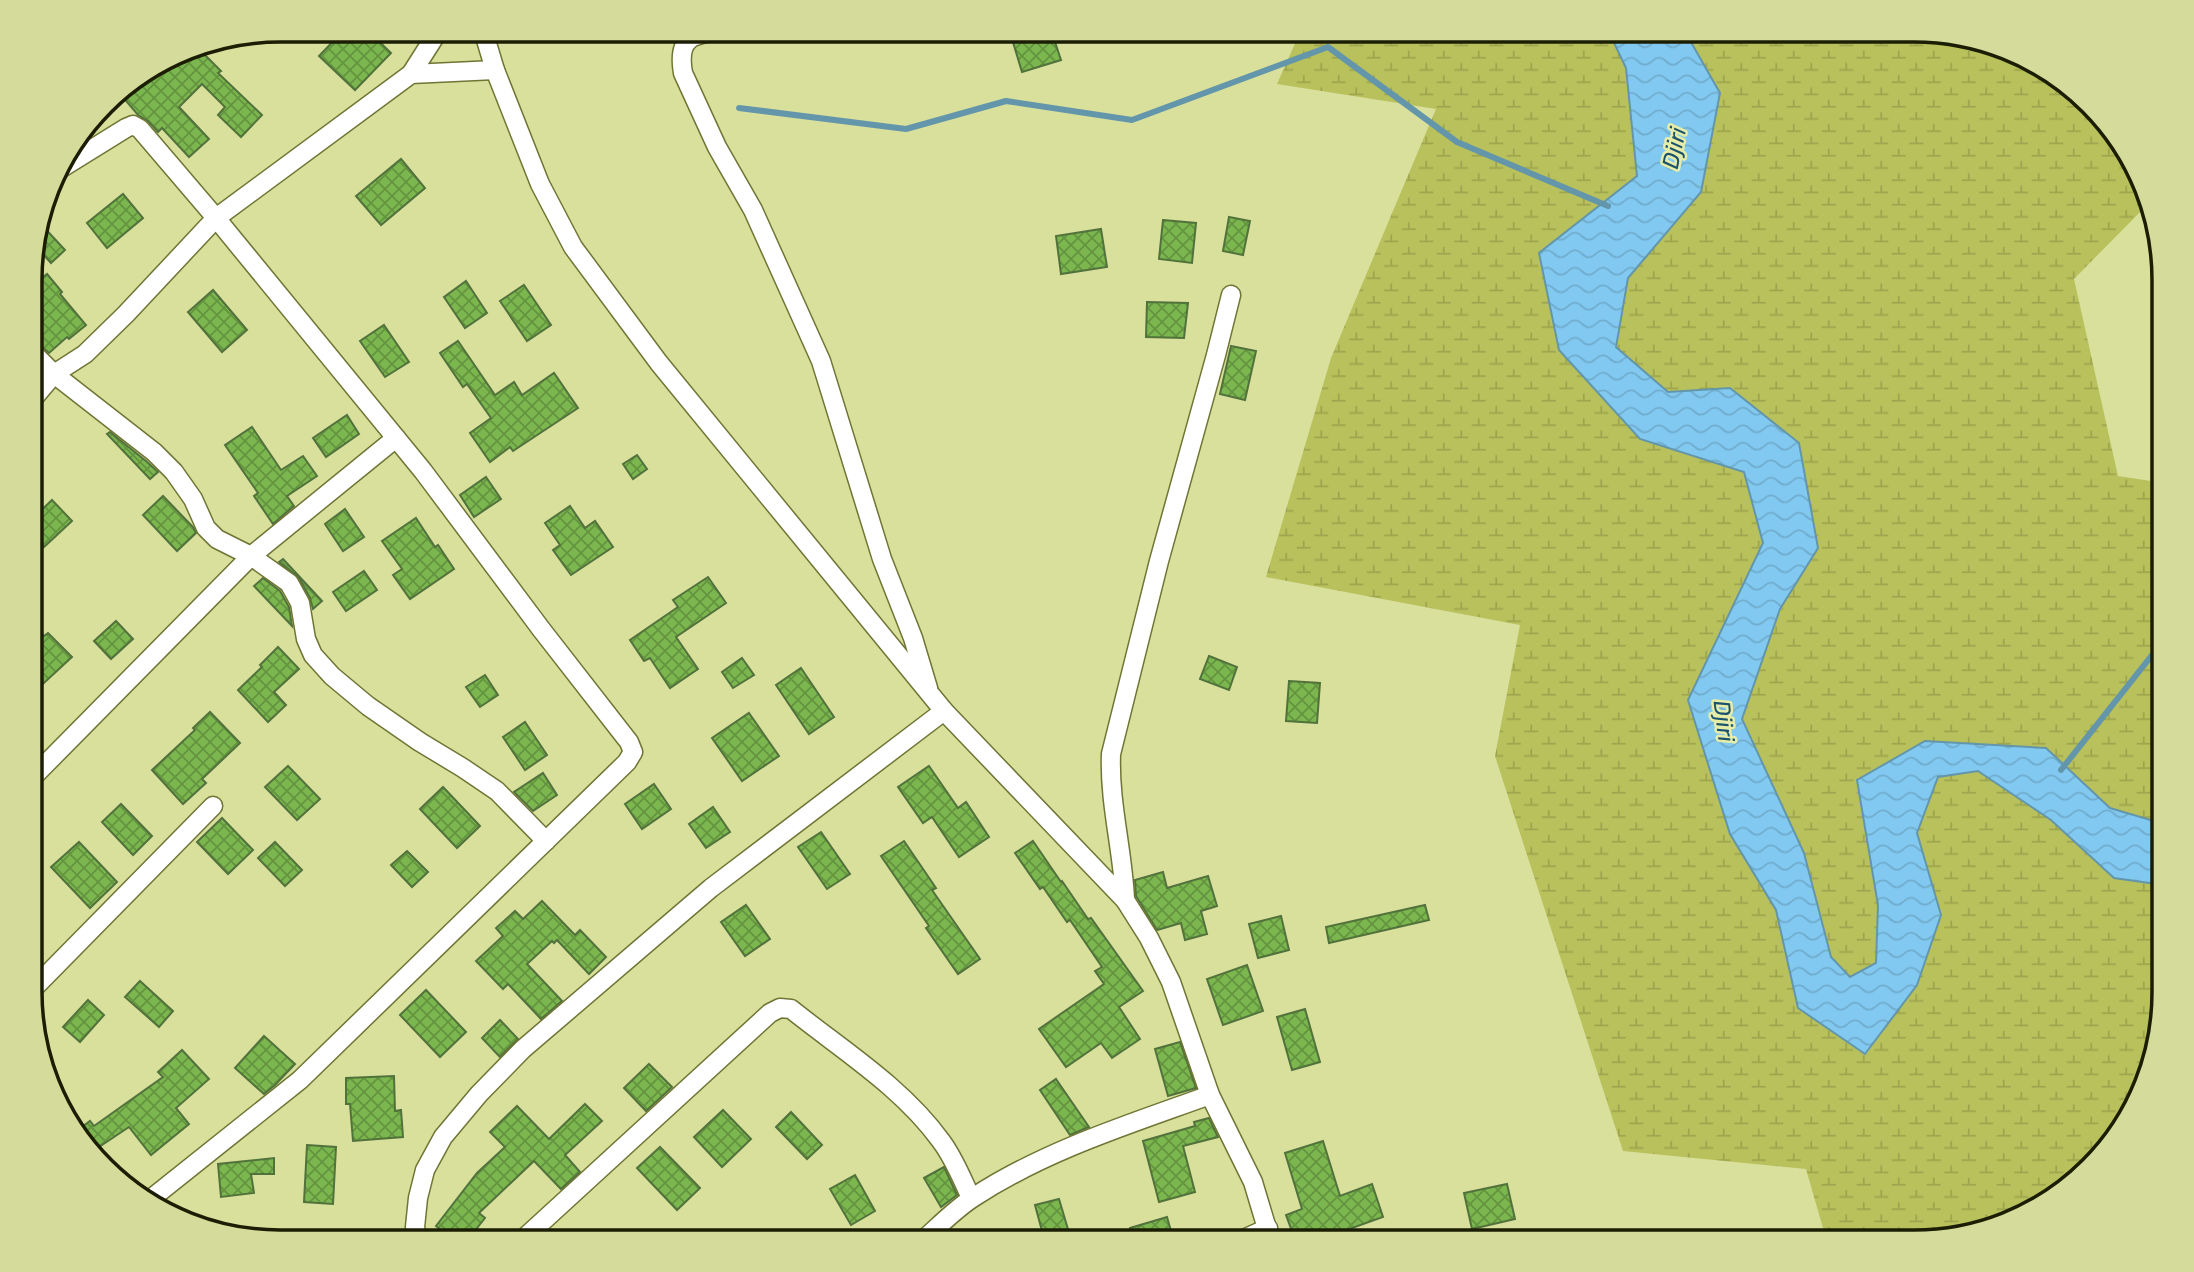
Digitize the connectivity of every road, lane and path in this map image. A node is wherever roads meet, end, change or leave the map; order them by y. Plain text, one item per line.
1 (431, 42) edge
2 (487, 42) edge
3 (686, 42) edge
4 (495, 70) junction
5 (411, 74) junction
6 (74, 160) edge
7 (216, 218) junction
8 (1231, 295) dead end
9 (42, 362) edge
10 (54, 374) junction
11 (42, 388) edge
12 (396, 438) junction
13 (251, 556) junction
14 (929, 692) junction
15 (944, 711) junction
16 (42, 768) edge
17 (213, 806) dead end
18 (546, 841) junction
19 (1125, 900) junction
20 (42, 980) edge
21 (1210, 1095) junction
22 (156, 1195) edge
23 (971, 1198) junction
24 (1267, 1229) edge
25 (416, 1230) edge
26 (533, 1230) edge
27 (935, 1230) edge

1 - 5 street
2 - 4 street
3 - 14 street
4 - 5 street
4 - 14 street
5 - 7 street
6 - 7 street
7 - 10 street
7 - 12 street
8 - 19 street
9 - 10 street
10 - 11 street
10 - 13 street
12 - 13 street
12 - 18 street
13 - 16 street
13 - 18 street
14 - 15 street
15 - 19 street
15 - 25 street
17 - 20 street
18 - 22 street
19 - 21 street
21 - 23 street
21 - 24 street
23 - 26 street
23 - 27 street

